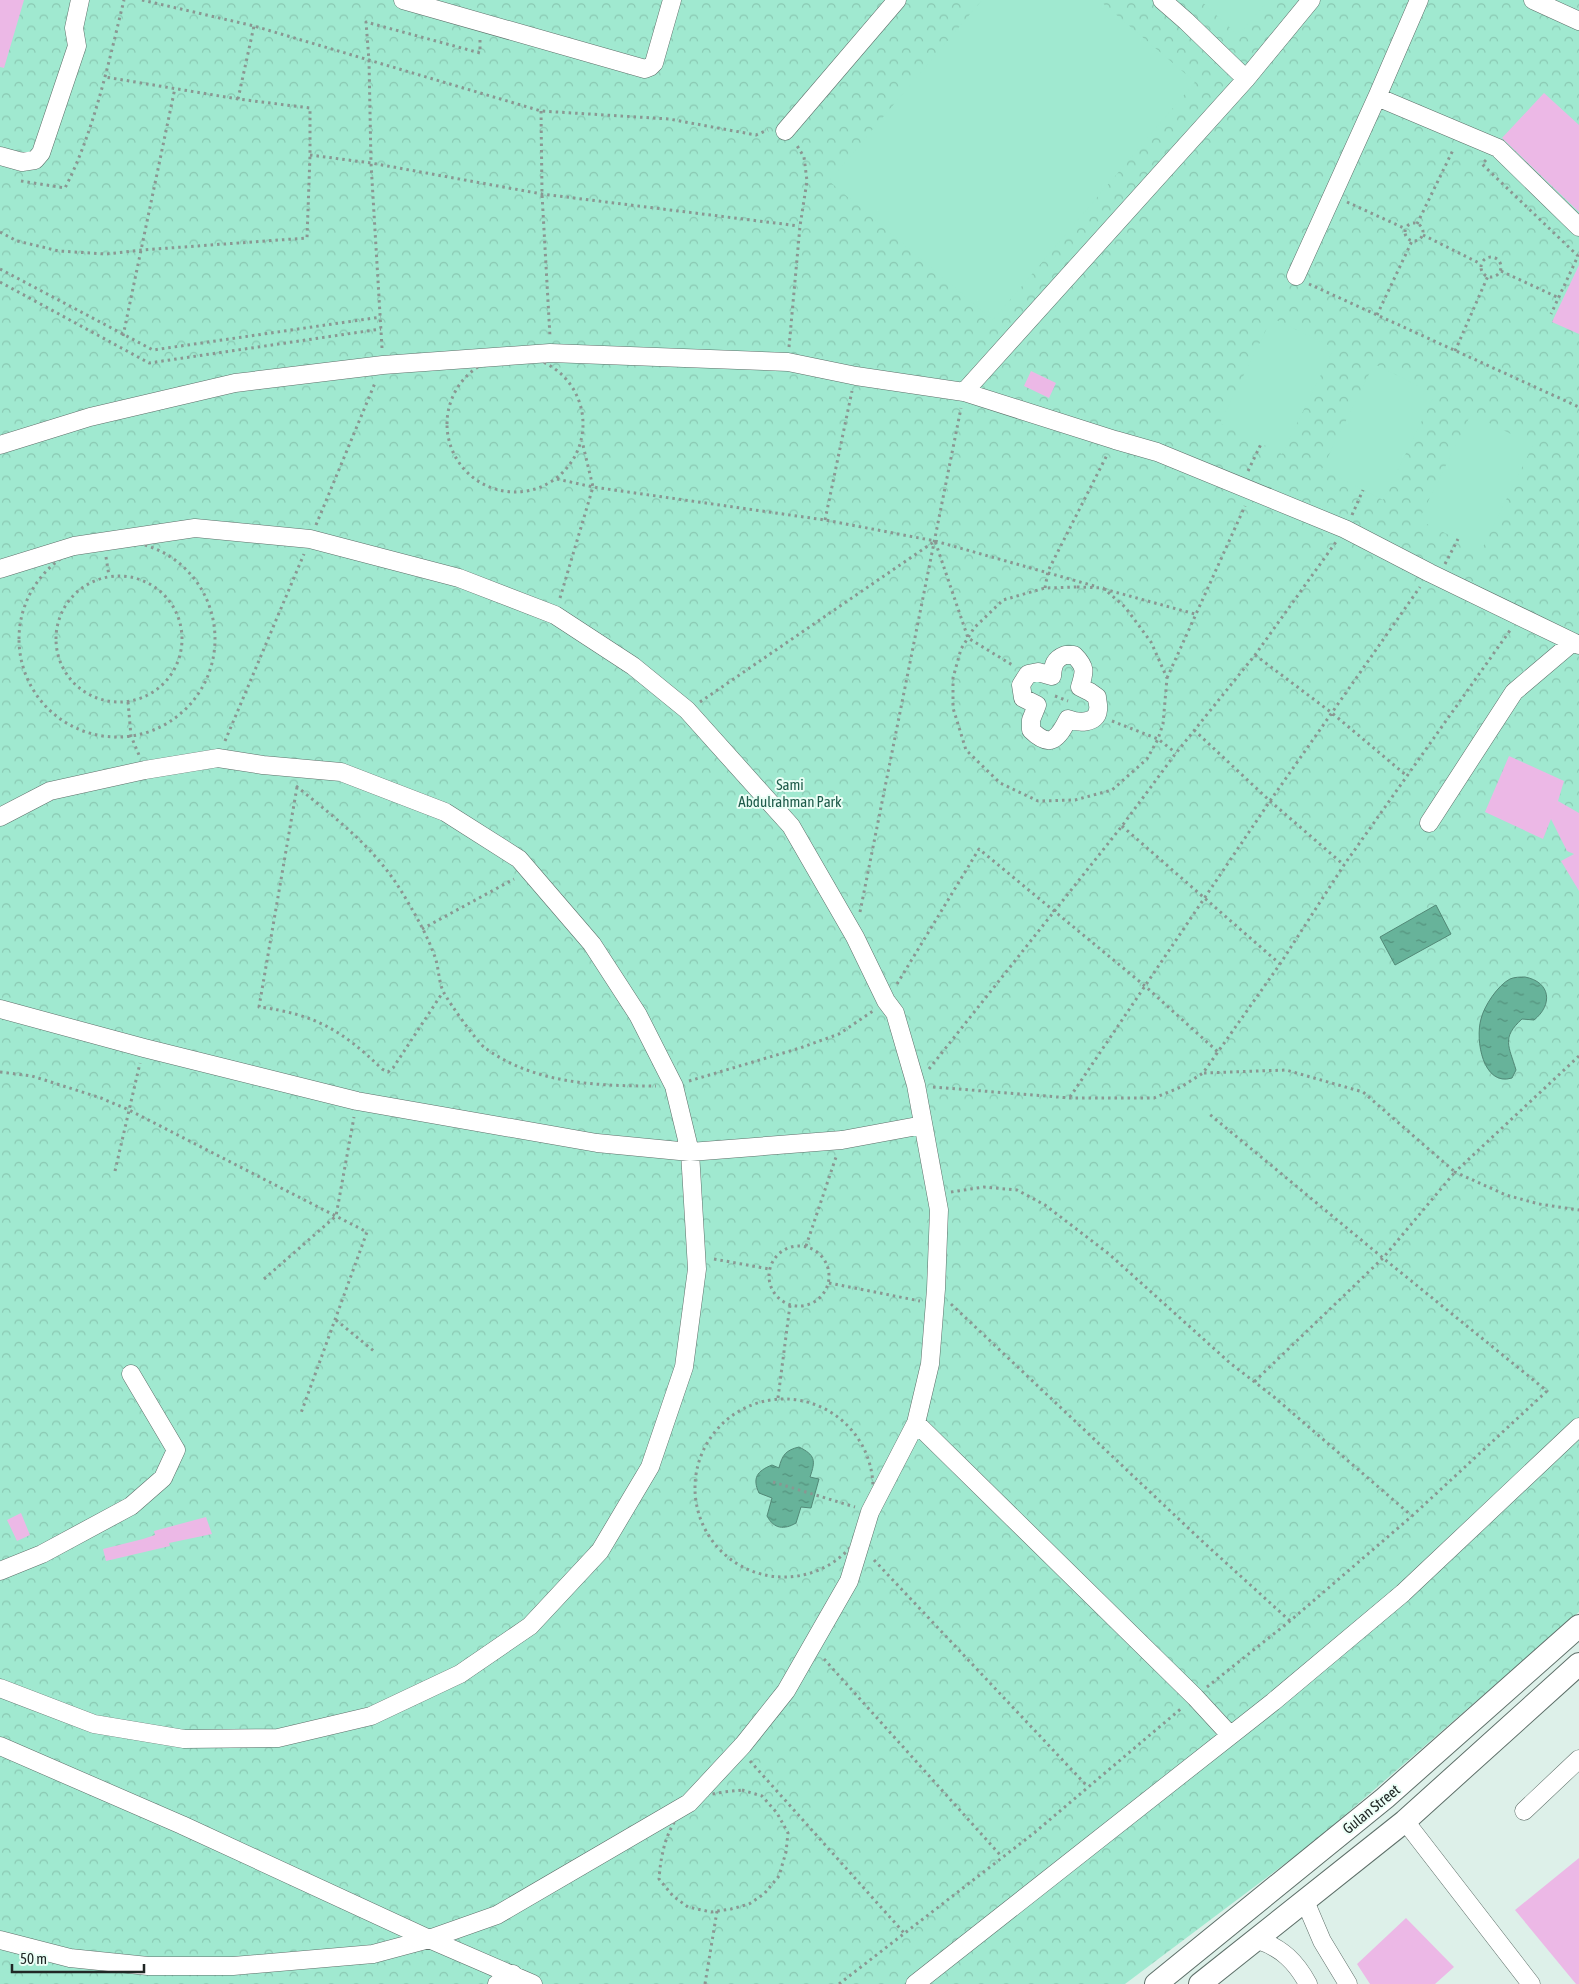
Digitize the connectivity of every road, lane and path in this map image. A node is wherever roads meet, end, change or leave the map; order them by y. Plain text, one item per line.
1 (80, 0) edge
2 (124, 0) edge
3 (142, 0) edge
4 (404, 0) edge
5 (672, 0) edge
6 (897, 0) edge
7 (1162, 0) edge
8 (1311, 0) edge
9 (1420, 0) edge
10 (1533, 0) edge
11 (479, 21) junction
12 (1579, 21) edge
13 (254, 26) junction
14 (369, 61) junction
15 (105, 76) junction
16 (1246, 79) junction
17 (175, 88) junction
18 (1377, 97) junction
19 (238, 99) junction
20 (541, 111) junction
21 (786, 132) junction
22 (1462, 132) junction
23 (1498, 148) junction
24 (310, 155) junction
25 (0, 156) edge
26 (371, 163) junction
27 (18, 180) dead end
28 (542, 194) junction
29 (1333, 195) junction
30 (1417, 224) junction
31 (800, 226) junction
32 (1579, 227) edge
33 (1406, 229) junction
34 (0, 232) edge
35 (1423, 235) junction
36 (1412, 241) junction
37 (142, 250) junction
38 (1482, 264) junction
39 (0, 269) edge
40 (1500, 271) junction
41 (1298, 273) joint
42 (1488, 276) junction
43 (0, 282) edge
44 (1559, 298) junction
45 (1551, 314) dead end
46 (1377, 315) junction
47 (381, 316) junction
48 (381, 329) junction
49 (123, 336) junction
50 (1455, 351) junction
51 (550, 353) junction
52 (511, 355) junction
53 (788, 362) junction
54 (383, 365) junction
55 (563, 374) junction
56 (856, 376) junction
57 (964, 392) junction
58 (1579, 407) edge
59 (582, 440) junction
60 (1115, 440) junction
61 (1261, 444) dead end
62 (0, 445) edge
63 (558, 479) junction
64 (593, 487) junction
65 (1246, 490) junction
66 (1364, 490) dead end
67 (824, 520) junction
68 (1345, 529) junction
69 (1458, 539) dead end
70 (310, 540) junction
71 (935, 540) junction
72 (103, 541) junction
73 (0, 569) edge
74 (1048, 571) junction
75 (1434, 575) junction
76 (1045, 588) dead end
77 (1195, 614) junction
78 (554, 615) junction
79 (1520, 617) junction
80 (1576, 644) edge
81 (1255, 655) junction
82 (1028, 674) junction
83 (1167, 678) dead end
84 (128, 702) junction
85 (687, 710) junction
86 (1332, 713) junction
87 (1096, 714) junction
88 (1194, 730) junction
89 (131, 736) junction
90 (1176, 753) junction
91 (218, 758) junction
92 (145, 770) junction
93 (1407, 776) junction
94 (292, 784) dead end
95 (297, 787) junction
96 (1270, 801) junction
97 (0, 817) edge
98 (1429, 823) dead end
99 (1122, 826) junction
100 (1344, 865) junction
101 (528, 872) junction
102 (1206, 898) junction
103 (1054, 912) junction
104 (422, 929) junction
105 (855, 937) junction
106 (1280, 964) junction
107 (1145, 986) junction
108 (443, 992) junction
109 (886, 1001) junction
110 (0, 1009) edge
111 (144, 1048) junction
112 (1218, 1052) junction
113 (1579, 1056) edge
114 (0, 1072) edge
115 (1203, 1073) junction
116 (916, 1085) junction
117 (674, 1086) junction
118 (1070, 1098) junction
119 (357, 1101) junction
120 (129, 1110) junction
121 (1208, 1113) dead end
122 (923, 1125) junction
123 (842, 1140) junction
124 (690, 1152) junction
125 (115, 1171) dead end
126 (1455, 1172) junction
127 (936, 1195) junction
128 (1579, 1210) edge
129 (336, 1216) junction
130 (806, 1246) junction
131 (697, 1255) junction
132 (1383, 1258) junction
133 (769, 1269) junction
134 (264, 1278) dead end
135 (829, 1283) junction
136 (936, 1297) junction
137 (790, 1305) junction
138 (336, 1320) junction
139 (375, 1352) dead end
140 (131, 1374) dead end
141 (1254, 1382) junction
142 (778, 1398) junction
143 (301, 1413) dead end
144 (916, 1423) junction
145 (1579, 1428) edge
146 (773, 1482) dead end
147 (870, 1512) junction
148 (1412, 1516) junction
149 (860, 1546) junction
150 (0, 1571) edge
151 (1290, 1621) junction
152 (1579, 1626) edge
153 (812, 1646) junction
154 (1579, 1664) edge
155 (0, 1688) edge
156 (1195, 1697) junction
157 (1230, 1735) junction
158 (0, 1746) edge
159 (740, 1749) junction
160 (1579, 1759) edge
161 (1088, 1787) junction
162 (689, 1802) junction
163 (1524, 1811) dead end
164 (1405, 1820) junction
165 (1002, 1857) junction
166 (1305, 1901) junction
167 (717, 1911) junction
168 (904, 1934) junction
169 (429, 1939) junction
170 (0, 1940) edge
171 (1258, 1940) junction
172 (513, 1974) junction
173 (497, 1984) edge
174 (533, 1984) edge
175 (705, 1984) edge
176 (839, 1984) edge
177 (915, 1984) edge
178 (1156, 1984) edge
179 (1200, 1984) edge
180 (1308, 1984) edge
181 (1348, 1984) edge
182 (1531, 1984) edge

1 - 25 street
2 - 15 path
3 - 13 path
4 - 11 street
5 - 11 street
6 - 21 street
7 - 16 street
8 - 16 street
9 - 18 street
10 - 12 street
11 - 14 path
13 - 14 path
13 - 19 path
14 - 20 path
14 - 26 path
15 - 17 path
15 - 27 path
16 - 57 street
17 - 19 path
17 - 37 path
18 - 22 street
18 - 29 street
19 - 24 path
20 - 21 path
20 - 28 path
21 - 31 path
22 - 23 street
22 - 30 path
23 - 32 street
23 - 44 path
24 - 26 path
24 - 37 path
26 - 28 path
26 - 47 path
28 - 31 path
28 - 51 path
29 - 33 path
29 - 41 street
30 - 33 path
30 - 35 path
31 - 53 path
33 - 36 path
34 - 37 path
35 - 36 path
35 - 38 path
36 - 46 path
37 - 49 path
38 - 40 path
38 - 42 path
39 - 49 path
40 - 42 path
40 - 44 path
41 - 46 path
42 - 50 path
43 - 48 path
44 - 45 path
46 - 50 path
47 - 48 path
47 - 49 path
48 - 54 path
50 - 58 path
51 - 52 street
51 - 53 street
51 - 55 path
52 - 54 street
52 - 55 path
52 - 63 path
53 - 56 street
54 - 62 street
54 - 70 path
55 - 59 path
56 - 57 street
56 - 67 path
57 - 60 street
57 - 71 path
59 - 63 path
59 - 64 path
60 - 65 street
60 - 74 path
61 - 65 path
63 - 64 path
64 - 67 path
64 - 78 path
65 - 68 street
65 - 77 path
66 - 68 path
67 - 71 path
68 - 75 street
68 - 81 path
69 - 75 path
70 - 72 street
70 - 78 street
70 - 91 path
71 - 74 path
71 - 82 path
71 - 85 path
71 - 105 path
72 - 73 street
72 - 89 path
72 - 89 path
74 - 76 path
74 - 77 path
75 - 79 street
75 - 86 path
77 - 83 path
78 - 85 street
79 - 80 street
79 - 93 path
80 - 98 street
81 - 86 path
81 - 88 path
82 - 87 street
82 - 87 street
84 - 84 path
84 - 89 path
85 - 105 street
86 - 93 path
86 - 96 path
87 - 90 path
88 - 90 path
88 - 96 path
89 - 92 path
90 - 99 path
91 - 92 street
91 - 101 street
92 - 97 street
93 - 100 path
94 - 95 path
95 - 104 path
95 - 108 path
96 - 100 path
96 - 102 path
99 - 102 path
99 - 103 path
100 - 106 path
101 - 104 path
101 - 117 street
102 - 106 path
102 - 107 path
103 - 107 path
103 - 109 path
103 - 116 path
104 - 108 path
105 - 109 street
106 - 112 path
107 - 112 path
107 - 118 path
108 - 117 path
109 - 116 street
109 - 117 path
110 - 111 street
111 - 119 street
111 - 120 path
112 - 115 path
113 - 126 path
114 - 120 path
115 - 118 path
115 - 126 path
116 - 118 path
116 - 122 street
117 - 124 street
119 - 124 street
119 - 129 path
120 - 125 path
120 - 129 path
121 - 132 path
122 - 123 street
122 - 127 street
123 - 124 street
123 - 130 path
124 - 131 street
126 - 128 path
126 - 132 path
127 - 136 street
127 - 141 path
129 - 134 path
129 - 138 path
130 - 133 path
130 - 135 path
131 - 133 path
131 - 155 street
132 - 141 path
132 - 148 path
133 - 137 path
135 - 136 path
135 - 137 path
136 - 144 street
136 - 151 path
137 - 142 path
138 - 139 path
138 - 143 path
140 - 150 street
141 - 148 path
142 - 147 path
142 - 147 path
144 - 147 street
144 - 156 street
145 - 157 street
146 - 147 path
147 - 149 street
148 - 151 path
149 - 153 street
149 - 161 path
151 - 156 path
152 - 178 main road, Gulan Street
153 - 159 street
153 - 165 path
154 - 164 main road, Gulan Street
156 - 157 street
156 - 161 path
157 - 177 street
158 - 169 street
159 - 162 street
159 - 168 path
160 - 163 street
161 - 165 path
162 - 167 path
162 - 167 path
162 - 169 street
164 - 166 main road, Gulan Street
164 - 182 street
165 - 168 path
166 - 171 main road, Gulan Street
166 - 181 street
167 - 175 path
168 - 176 path
169 - 170 street
169 - 172 street
171 - 179 main road, Gulan Street
171 - 180 street
172 - 173 street
172 - 174 street

